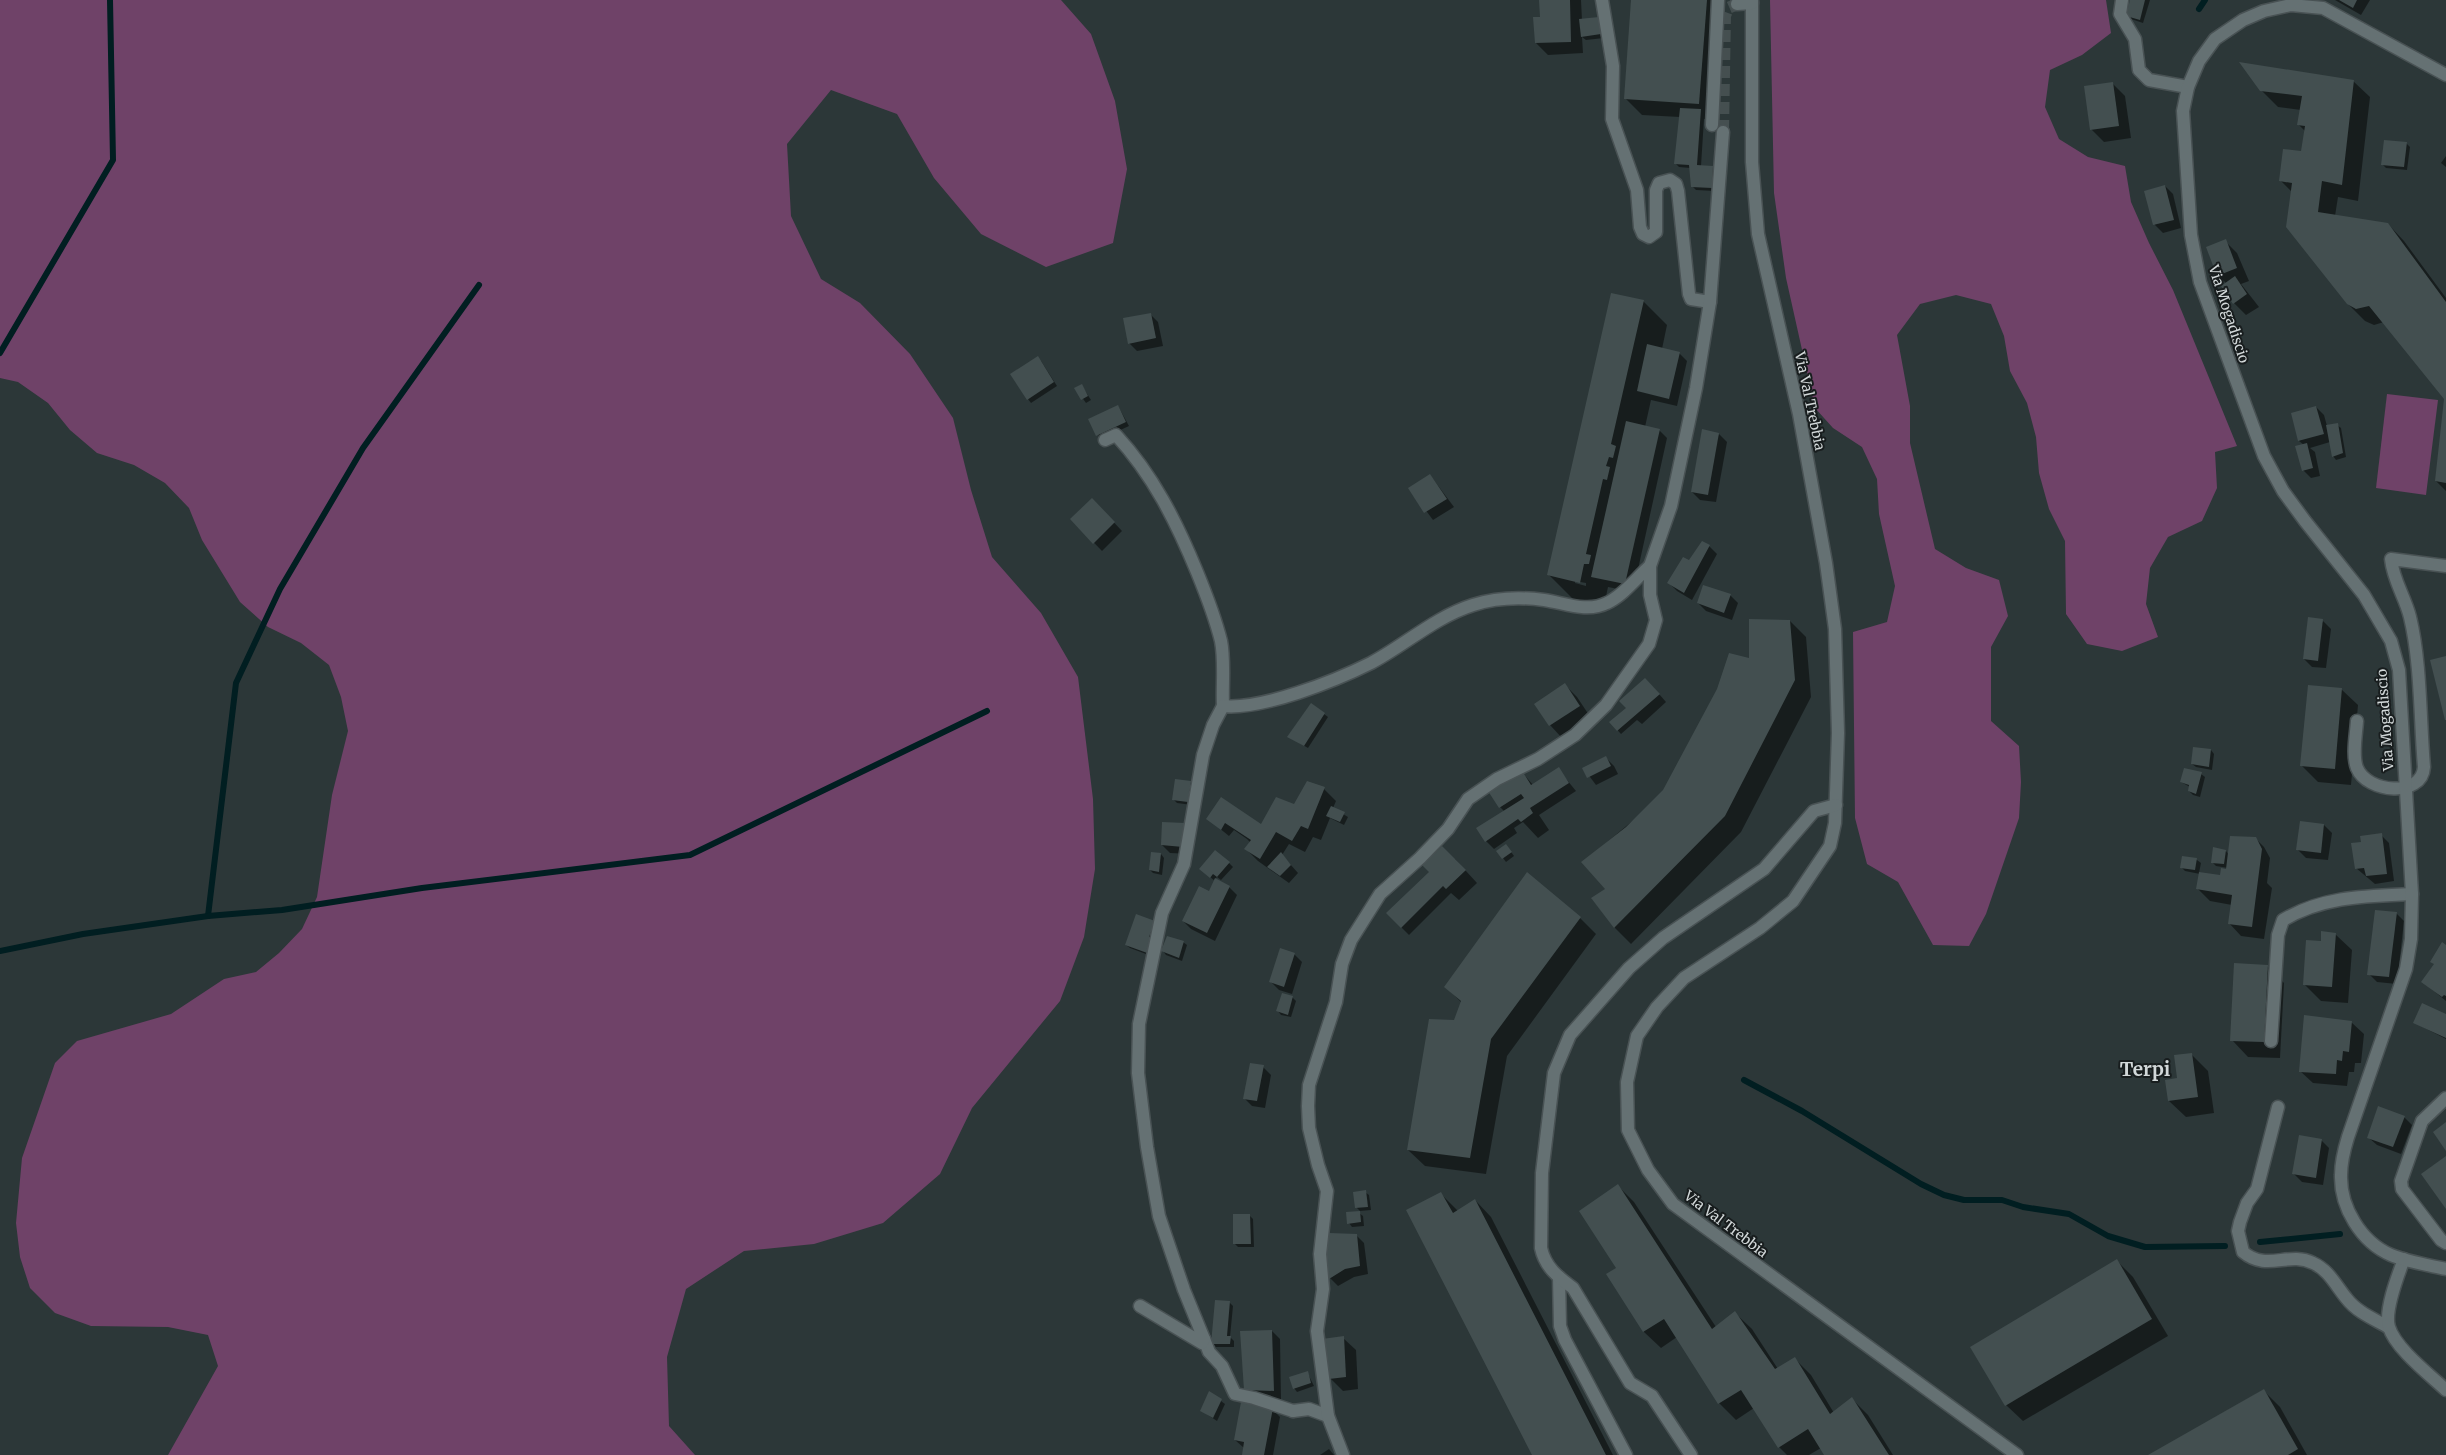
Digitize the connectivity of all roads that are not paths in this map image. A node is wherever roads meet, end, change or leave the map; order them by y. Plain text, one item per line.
1 (1602, 0) edge
2 (1718, 0) edge
3 (2122, 0) edge
4 (1752, 2) edge
5 (1737, 4) dead end
6 (2446, 75) edge
7 (2188, 87) junction
8 (1712, 125) dead end
9 (1723, 132) tunnel mouth
10 (1710, 302) junction
11 (1105, 440) dead end
12 (1650, 566) junction
13 (2446, 566) edge
14 (1223, 706) junction
15 (2357, 721) dead end
16 (2405, 787) junction
17 (1836, 805) junction
18 (2412, 894) junction
19 (2271, 1041) dead end
20 (2446, 1098) edge
21 (2278, 1108) dead end
22 (2446, 1243) edge
23 (2404, 1260) junction
24 (2446, 1269) edge
25 (1559, 1277) junction
26 (1140, 1306) dead end
27 (2388, 1327) junction
28 (1204, 1339) junction
29 (2446, 1390) edge
30 (1328, 1416) junction
31 (1343, 1455) edge
32 (1626, 1455) edge
33 (1691, 1455) edge
34 (2017, 1455) edge

1 - 10 street
2 - 8 street
3 - 7 street
4 - 5 street, Via Val Trebbia
4 - 17 street, Via Val Trebbia
6 - 7 street, Via Mogadiscio
7 - 16 street, Via Mogadiscio
9 - 10 street
10 - 12 street
11 - 14 street
12 - 14 street
12 - 30 street
13 - 16 street, Via Mogadiscio
14 - 28 street
15 - 16 street
16 - 18 street, Via Mogadiscio
17 - 25 street
17 - 34 street, Via Val Trebbia
18 - 19 street
18 - 23 street, Via Mogadiscio
20 - 22 street
21 - 27 street
23 - 24 street, Via Mogadiscio
23 - 27 street
25 - 32 street
25 - 33 street
26 - 28 street
27 - 29 street
28 - 30 street
30 - 31 street

